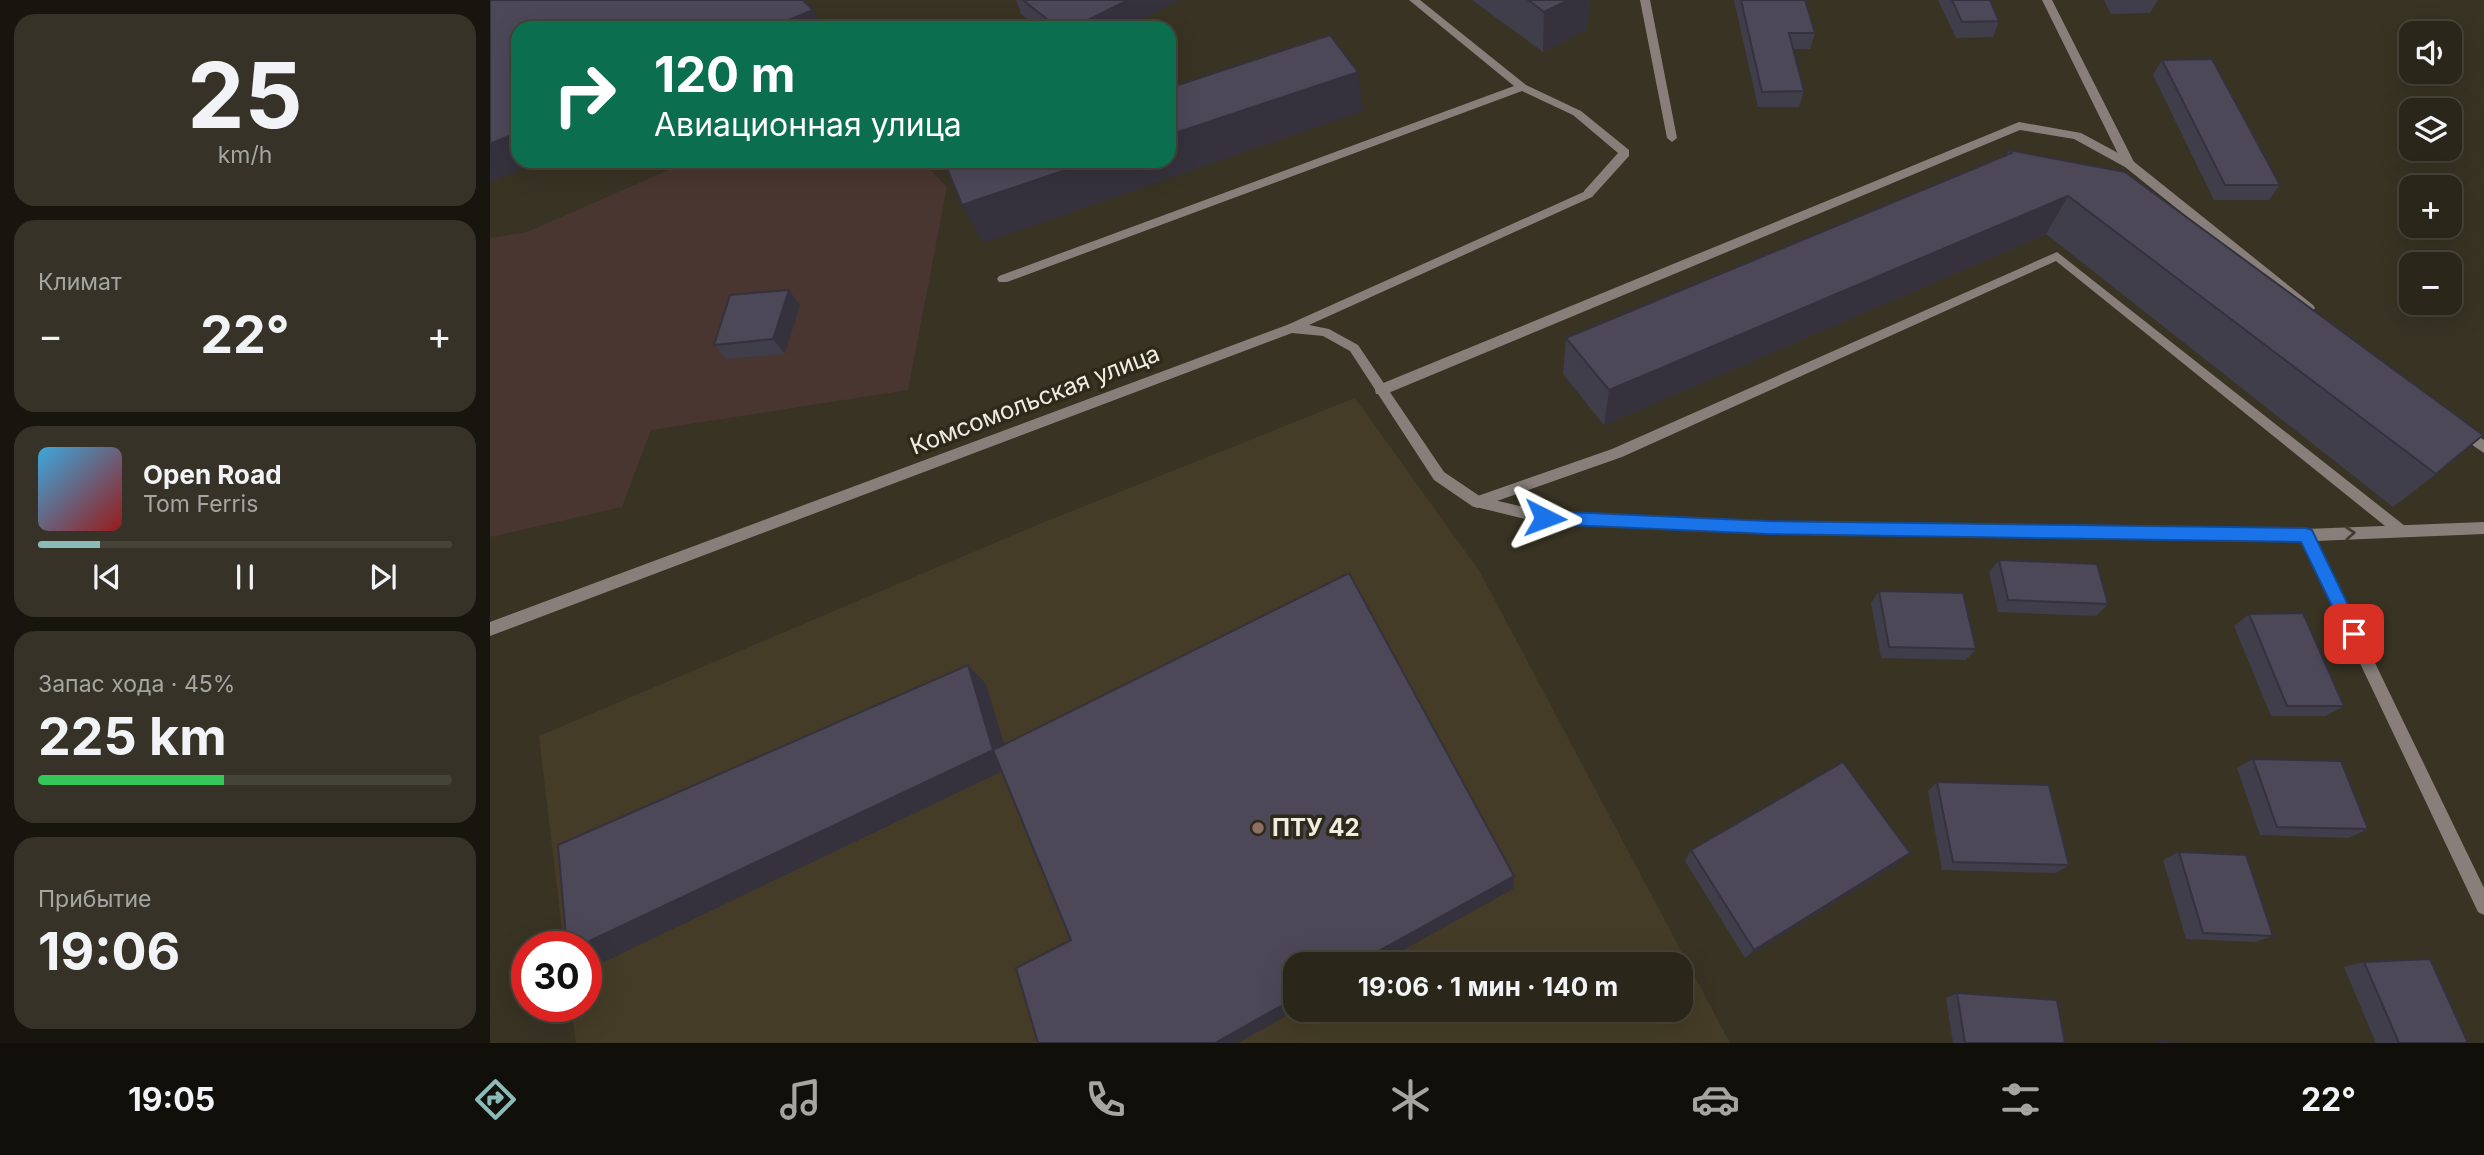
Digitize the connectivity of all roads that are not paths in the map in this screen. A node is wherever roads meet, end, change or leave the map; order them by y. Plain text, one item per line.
1 (1414, 0) edge
2 (1645, 0) edge
3 (2047, 0) edge
4 (1522, 87) junction
5 (1672, 138) dead end
6 (2129, 164) junction
7 (1003, 279) dead end
8 (2323, 319) edge
9 (1291, 328) junction
10 (1381, 390) junction
11 (2452, 423) edge
12 (2484, 449) edge
13 (1477, 502) junction
14 (2484, 528) edge
15 (2400, 530) junction
16 (2306, 535) junction
17 (490, 629) edge
18 (2484, 906) edge

1 - 4 street
2 - 5 street
3 - 6 street
4 - 7 street
4 - 9 street, Комсомольская улица
6 - 8 street
6 - 10 street
9 - 10 street
9 - 17 street, Комсомольская улица
10 - 13 street
11 - 12 street
13 - 15 street
13 - 16 street
14 - 15 street
16 -> 15 street
16 - 18 street

